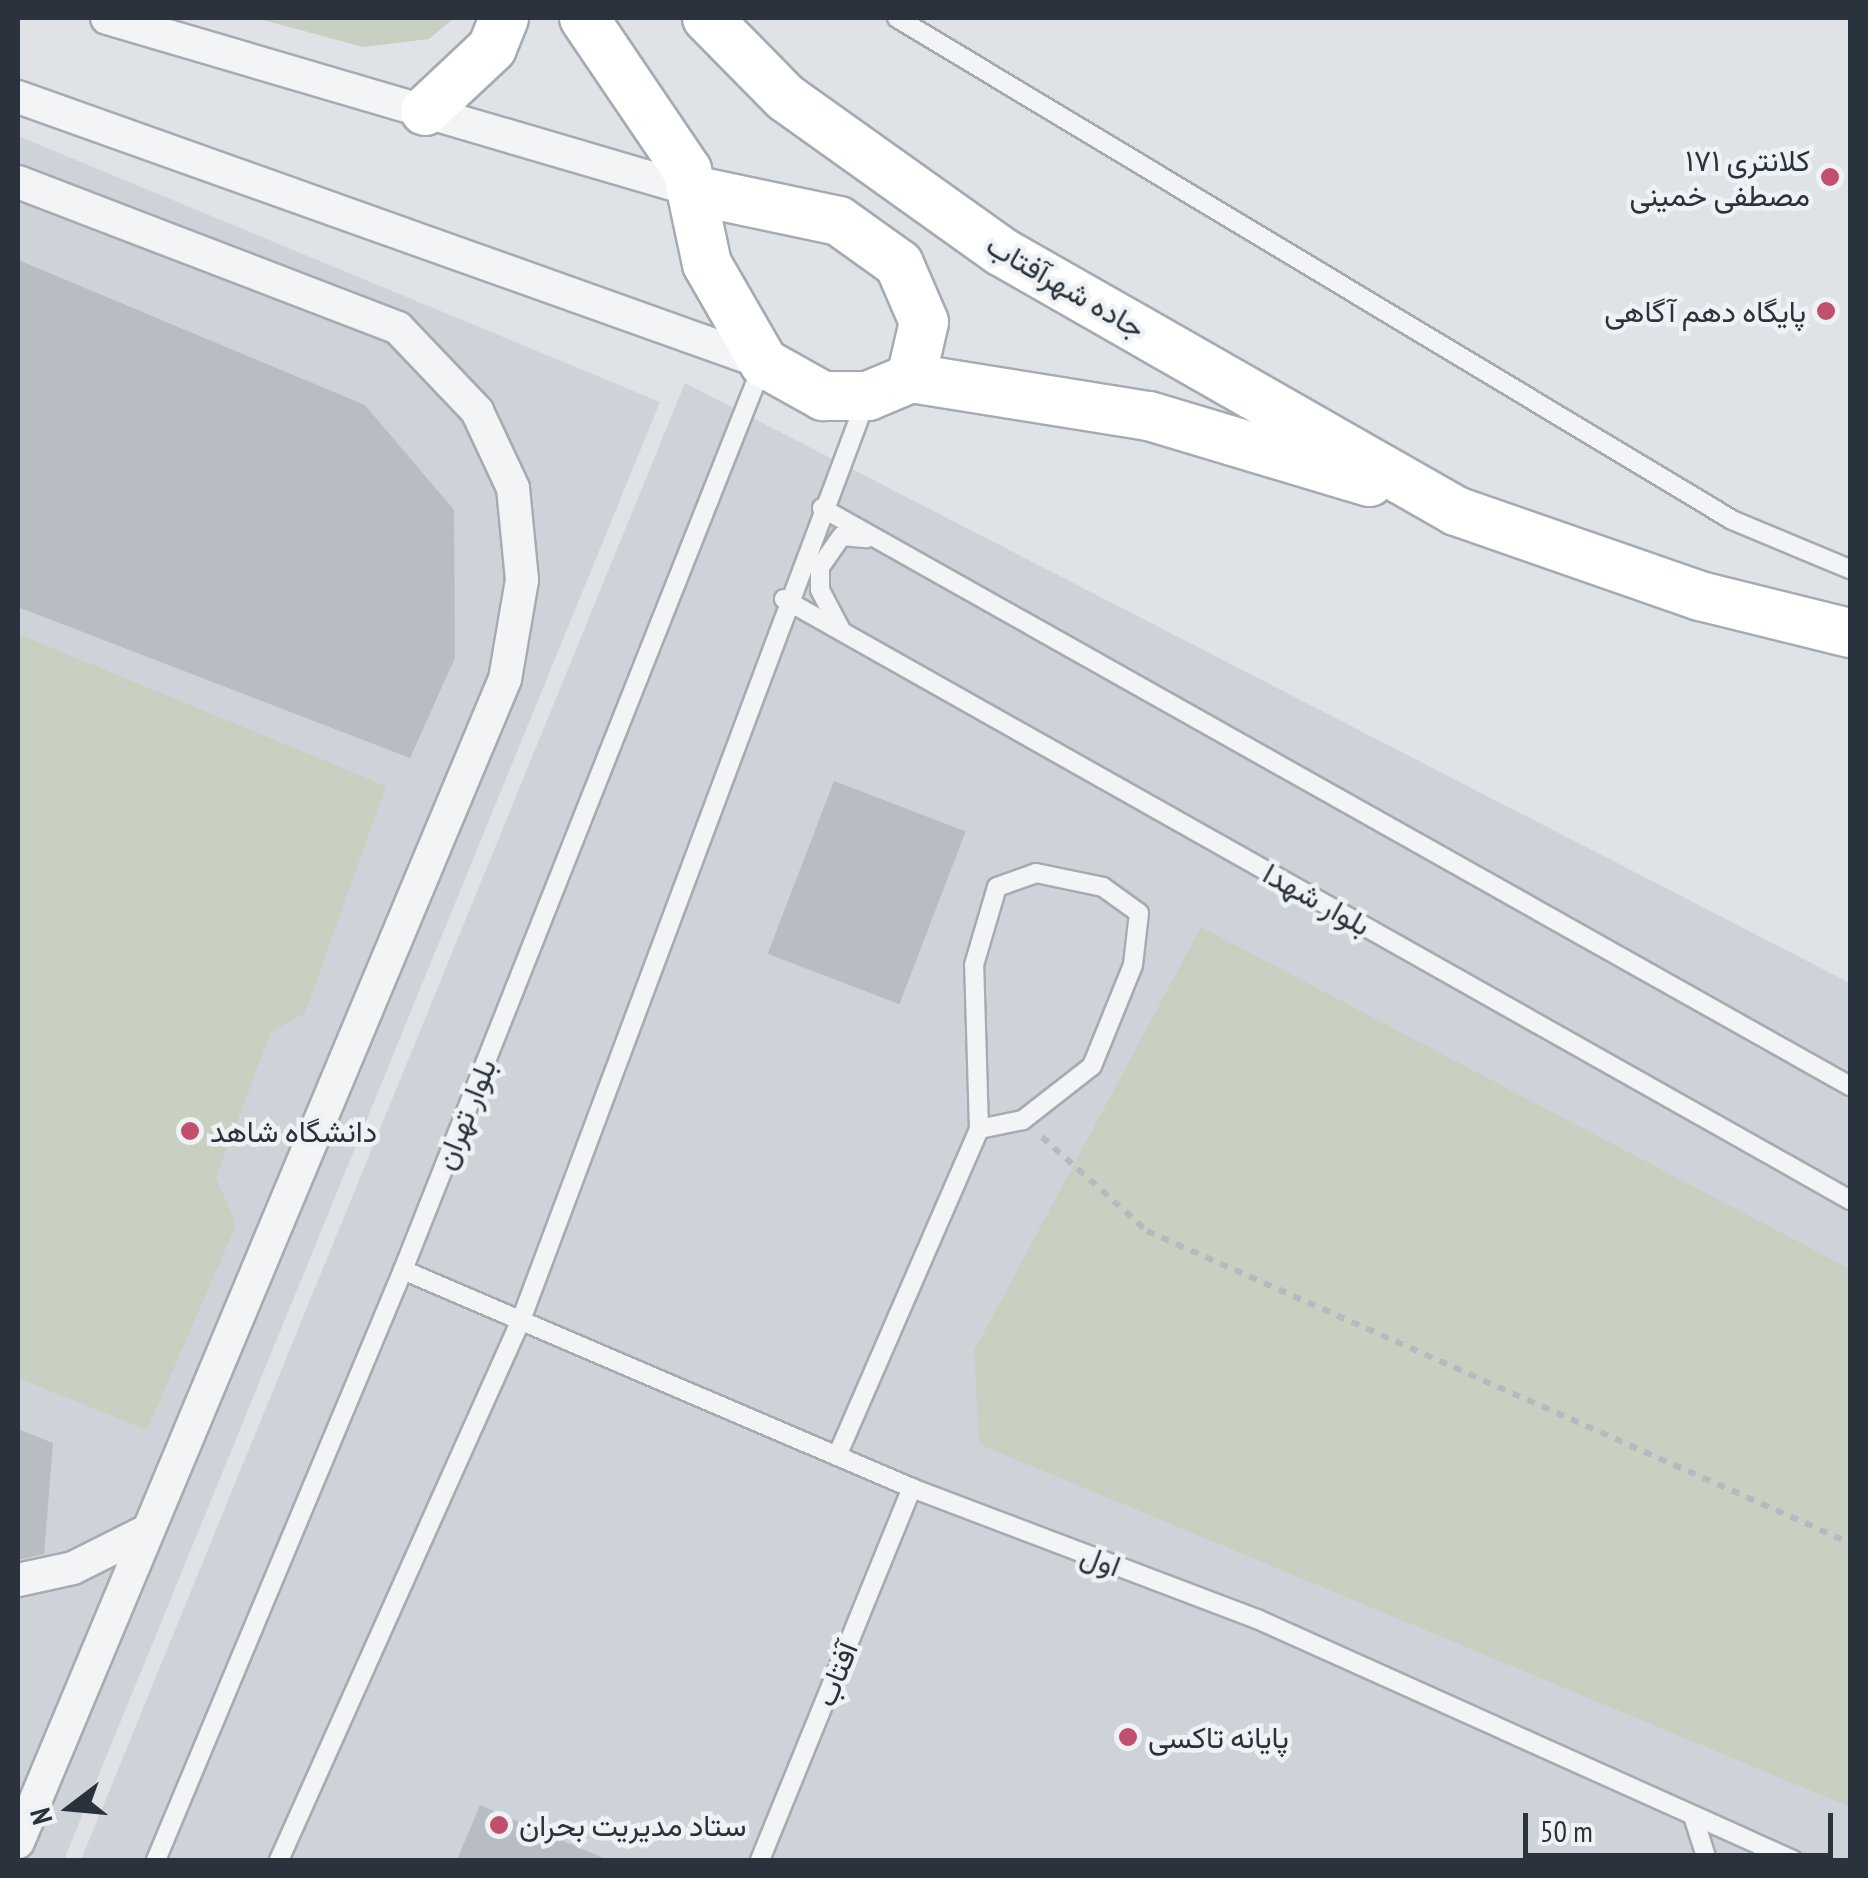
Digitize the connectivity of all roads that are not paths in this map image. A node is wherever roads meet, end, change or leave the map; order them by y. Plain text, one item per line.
1 (107, 18) edge
2 (504, 18) edge
3 (584, 18) edge
4 (707, 18) edge
5 (896, 18) edge
6 (18, 97) edge
7 (425, 111) junction
8 (18, 182) edge
9 (692, 190) junction
10 (764, 363) junction
11 (889, 387) junction
12 (822, 508) junction
13 (1456, 511) junction
14 (878, 540) junction
15 (1850, 568) edge
16 (784, 599) junction
17 (841, 631) junction
18 (1850, 634) edge
19 (1850, 1086) edge
20 (979, 1129) junction
21 (1850, 1200) edge
22 (404, 1270) junction
23 (521, 1320) junction
24 (837, 1456) junction
25 (912, 1488) junction
26 (147, 1531) junction
27 (18, 1580) edge
28 (1693, 1816) junction
29 (18, 1842) edge
30 (156, 1860) edge
31 (279, 1860) edge
32 (760, 1860) edge
33 (1706, 1860) edge
34 (1793, 1860) edge

1 - 7 street
2 - 7 main road
3 - 9 main road
4 - 13 main road, جاده شهرآفتاب
5 - 15 lane
6 - 10 street
7 - 9 street
8 - 26 street
9 - 10 main road
9 - 11 main road
10 - 11 main road, جاده شهرآفتاب
10 - 22 lane, بلوار تهران
11 - 12 lane
11 - 13 main road, جاده شهرآفتاب
12 - 14 lane
12 - 16 lane
13 - 18 main road, جاده شهرآفتاب
14 - 17 lane
14 - 19 lane
16 - 17 lane, بلوار شهدا
16 - 23 lane
17 - 21 lane, بلوار شهدا
20 - 20 lane
20 - 24 lane
22 - 23 lane, اول
22 - 30 lane, بلوار تهران
23 - 24 lane, اول
23 - 31 lane
24 - 25 lane, اول
25 - 28 lane, اول
25 - 32 lane, آفتاب
26 - 27 street
26 - 29 street
28 - 33 lane
28 - 34 lane, اول

